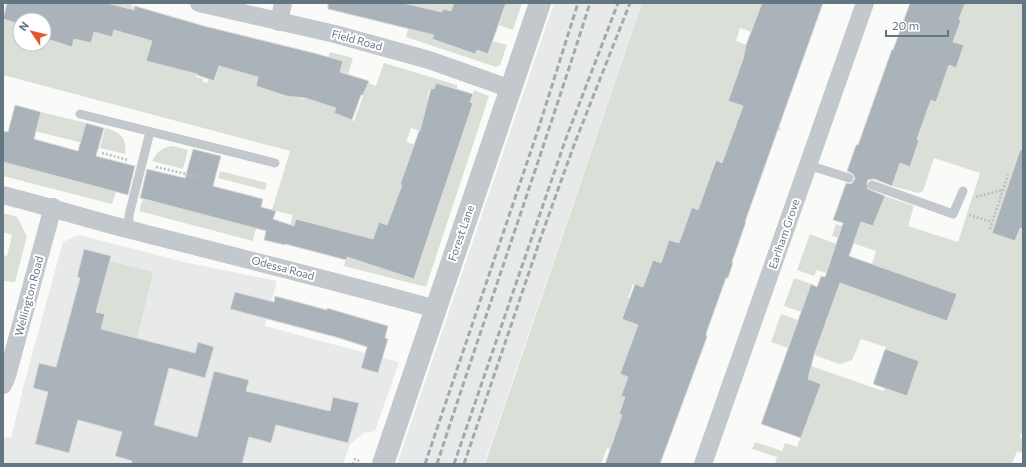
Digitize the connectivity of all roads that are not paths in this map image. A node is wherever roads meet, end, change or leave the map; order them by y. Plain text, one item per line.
1 (200, 3) edge
2 (283, 3) edge
3 (540, 3) edge
4 (865, 3) edge
5 (279, 22) junction
6 (511, 89) junction
7 (80, 114) dead end
8 (150, 132) junction
9 (275, 163) dead end
10 (808, 165) junction
11 (849, 178) dead end
12 (872, 185) dead end
13 (962, 191) dead end
14 (3, 195) edge
15 (53, 207) junction
16 (129, 229) junction
17 (436, 309) junction
18 (3, 385) edge
19 (383, 464) edge
20 (703, 464) edge

1 - 5 street, Field Road
2 - 5 street
3 - 6 street, Forest Lane
4 - 10 street, Earlham Grove
5 - 6 street, Field Road
6 - 17 street, Forest Lane
7 - 8 lane
8 - 9 lane
8 - 16 lane
10 - 11 lane
10 - 20 street, Earlham Grove
12 - 13 lane
14 - 15 street, Odessa Road
15 - 16 street, Odessa Road
15 - 18 street, Wellington Road
16 - 17 street, Odessa Road
17 - 19 street, Forest Lane

